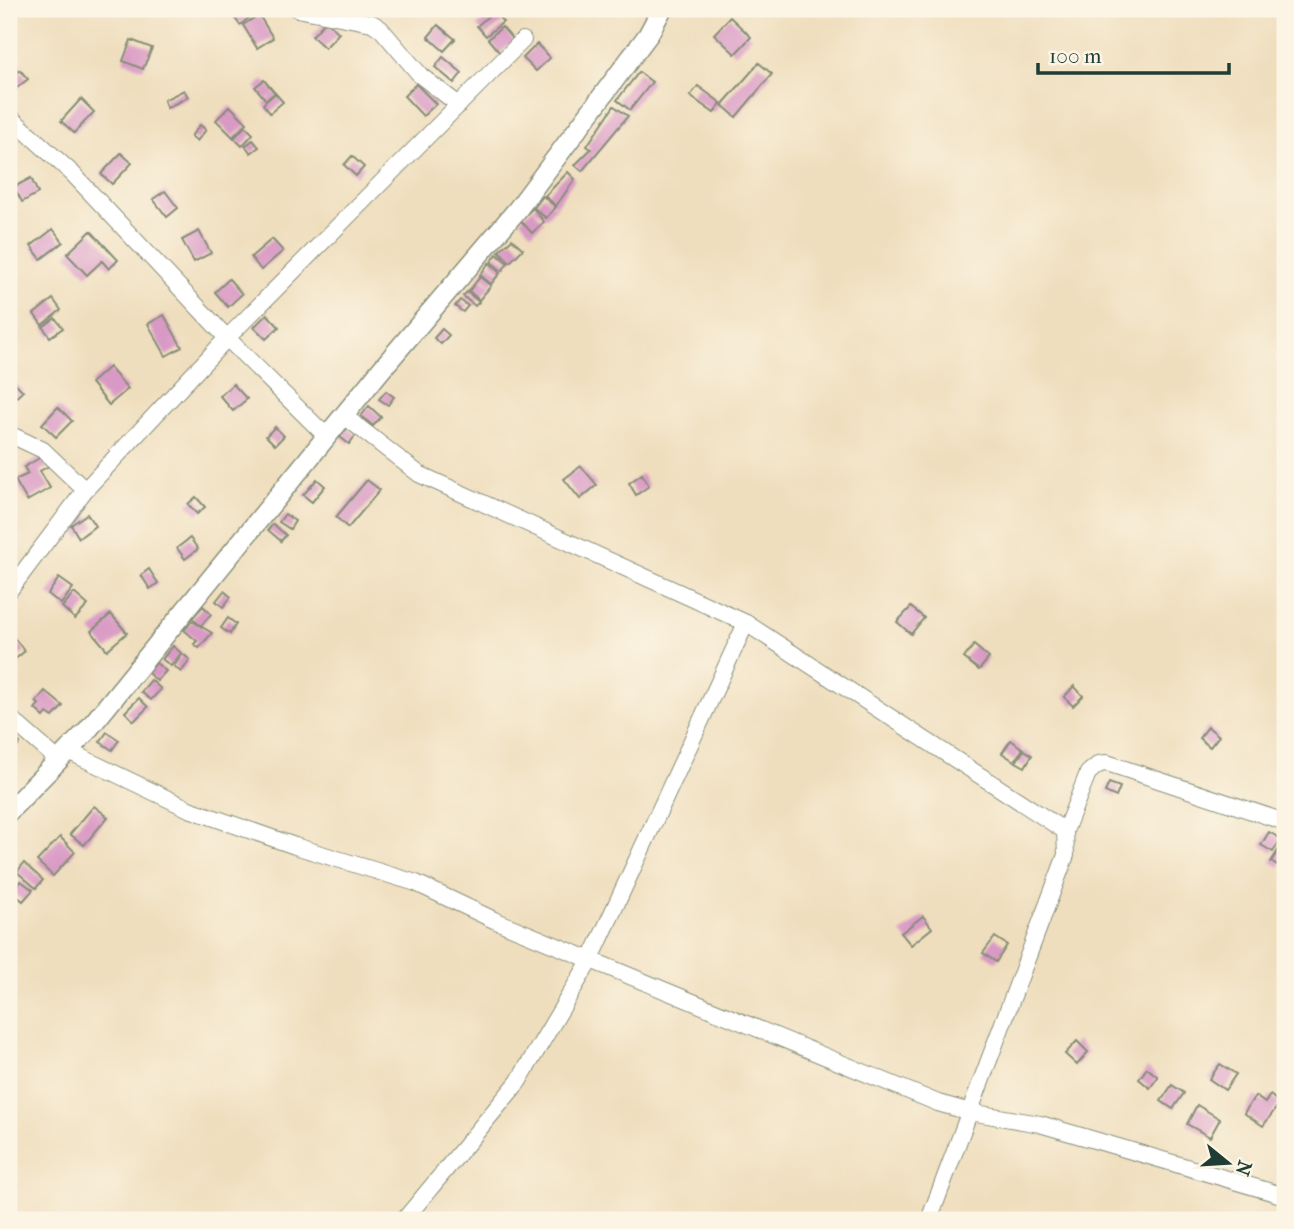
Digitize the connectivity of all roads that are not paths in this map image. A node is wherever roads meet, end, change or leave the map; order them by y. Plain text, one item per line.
1 (297, 9) edge
2 (662, 9) edge
3 (523, 40) dead end
4 (458, 104) junction
5 (9, 116) edge
6 (227, 338) junction
7 (344, 415) junction
8 (9, 434) edge
9 (326, 436) junction
10 (85, 490) junction
11 (9, 591) edge
12 (746, 623) junction
13 (9, 717) edge
14 (63, 755) junction
15 (9, 811) edge
16 (1285, 822) edge
17 (1065, 831) junction
18 (591, 959) junction
19 (970, 1112) junction
20 (1285, 1196) edge
21 (404, 1220) edge
22 (929, 1220) edge

1 - 4 street
2 - 7 main road
3 - 4 street
4 - 6 street
5 - 6 street
6 - 9 street
6 - 10 street
7 - 9 main road
7 - 12 street
8 - 10 street
9 - 14 main road
10 - 11 street
12 - 17 street
12 - 18 street
13 - 14 street
14 - 15 main road
14 - 18 street
16 - 17 street
17 - 19 street
18 - 19 street
18 - 21 street
19 - 20 street
19 - 22 street

